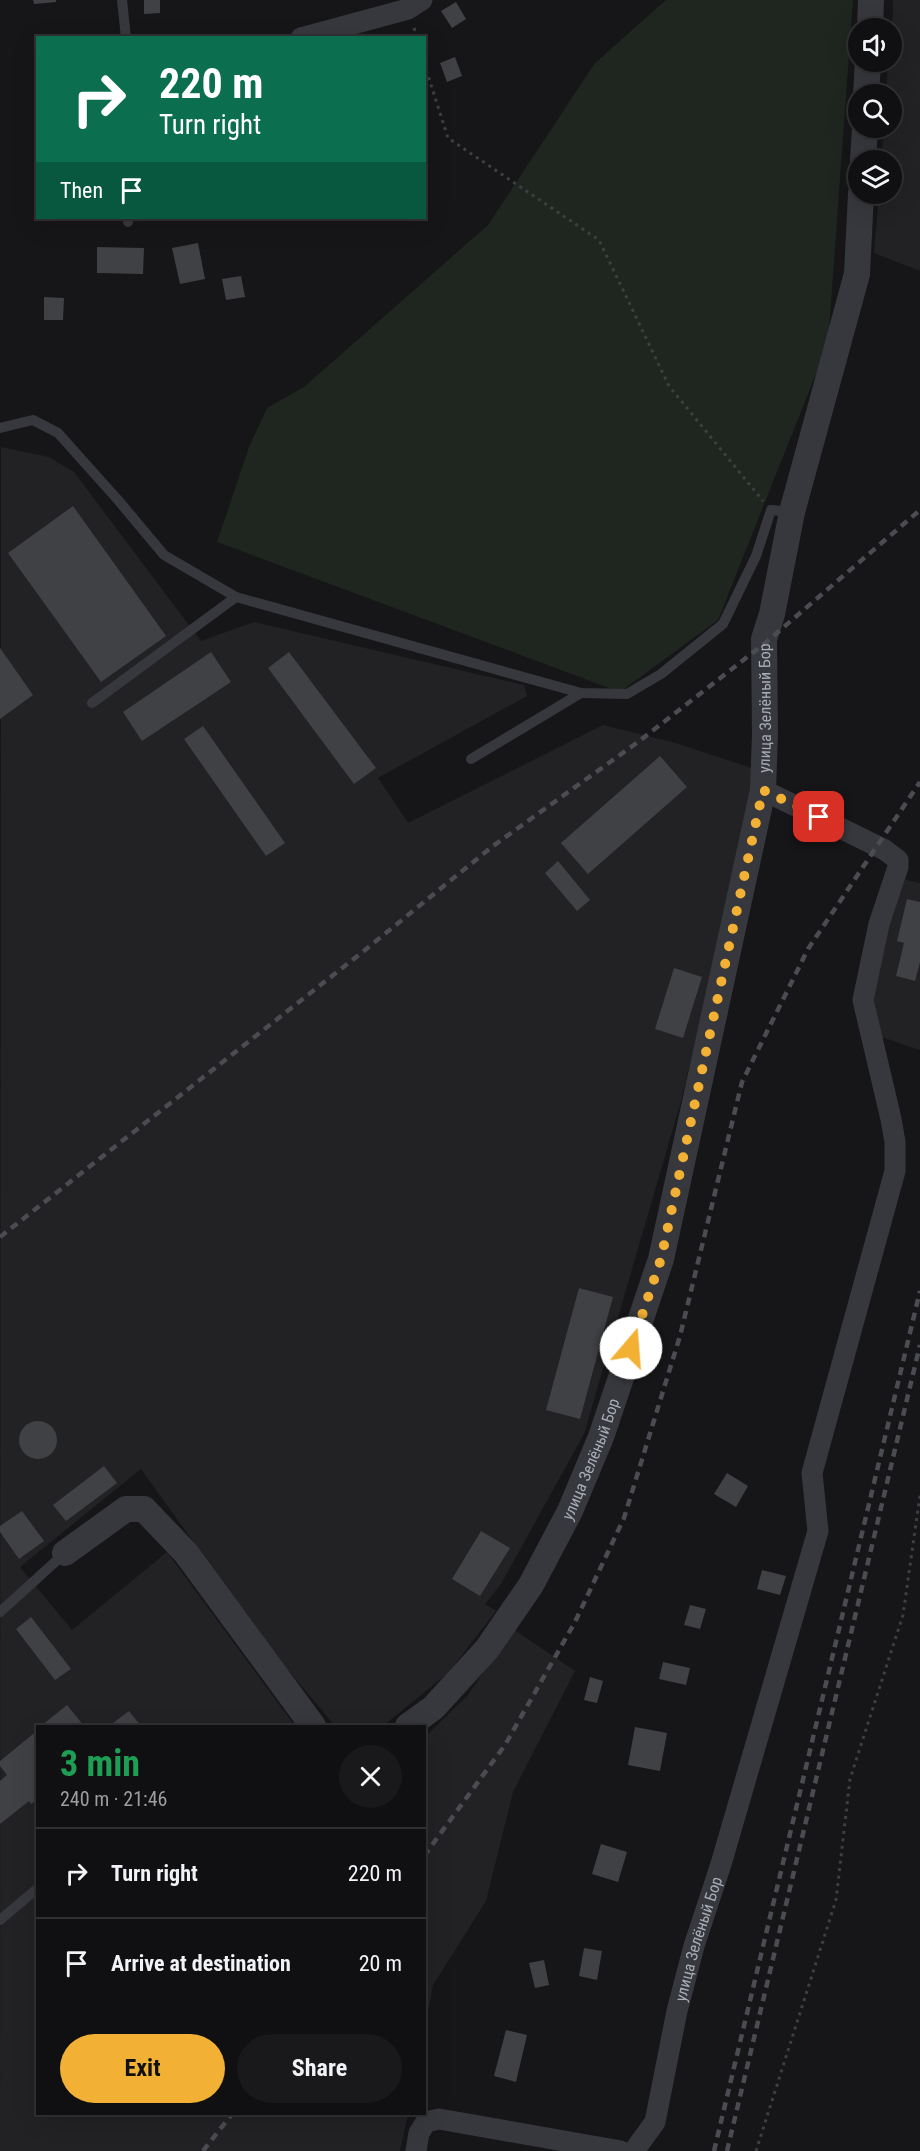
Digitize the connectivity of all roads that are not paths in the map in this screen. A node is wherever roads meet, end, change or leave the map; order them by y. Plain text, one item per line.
1 (122, 0) edge
2 (422, 0) edge
3 (871, 0) edge
4 (870, 18) edge
5 (126, 36) edge
6 (308, 36) edge
7 (860, 204) edge
8 (0, 428) edge
9 (782, 511) junction
10 (236, 597) junction
11 (581, 693) junction
12 (92, 704) dead end
13 (471, 759) dead end
14 (763, 790) junction
15 (65, 1553) joint
16 (0, 1612) edge
17 (312, 1725) edge
18 (409, 1725) edge
19 (36, 1890) edge
20 (0, 1920) edge
21 (416, 2151) edge
22 (621, 2151) edge
23 (634, 2151) edge

1 - 5 lane
2 - 6 street
3 - 4 street
7 - 9 street, улица Зелёный Бор
8 - 10 lane
9 - 11 lane
9 - 14 street, улица Зелёный Бор
10 - 11 lane
10 - 12 lane
11 - 13 lane
14 - 18 street, улица Зелёный Бор
14 - 23 street, улица Зелёный Бор
15 - 16 lane
15 - 17 street
19 - 20 lane
21 - 22 street

